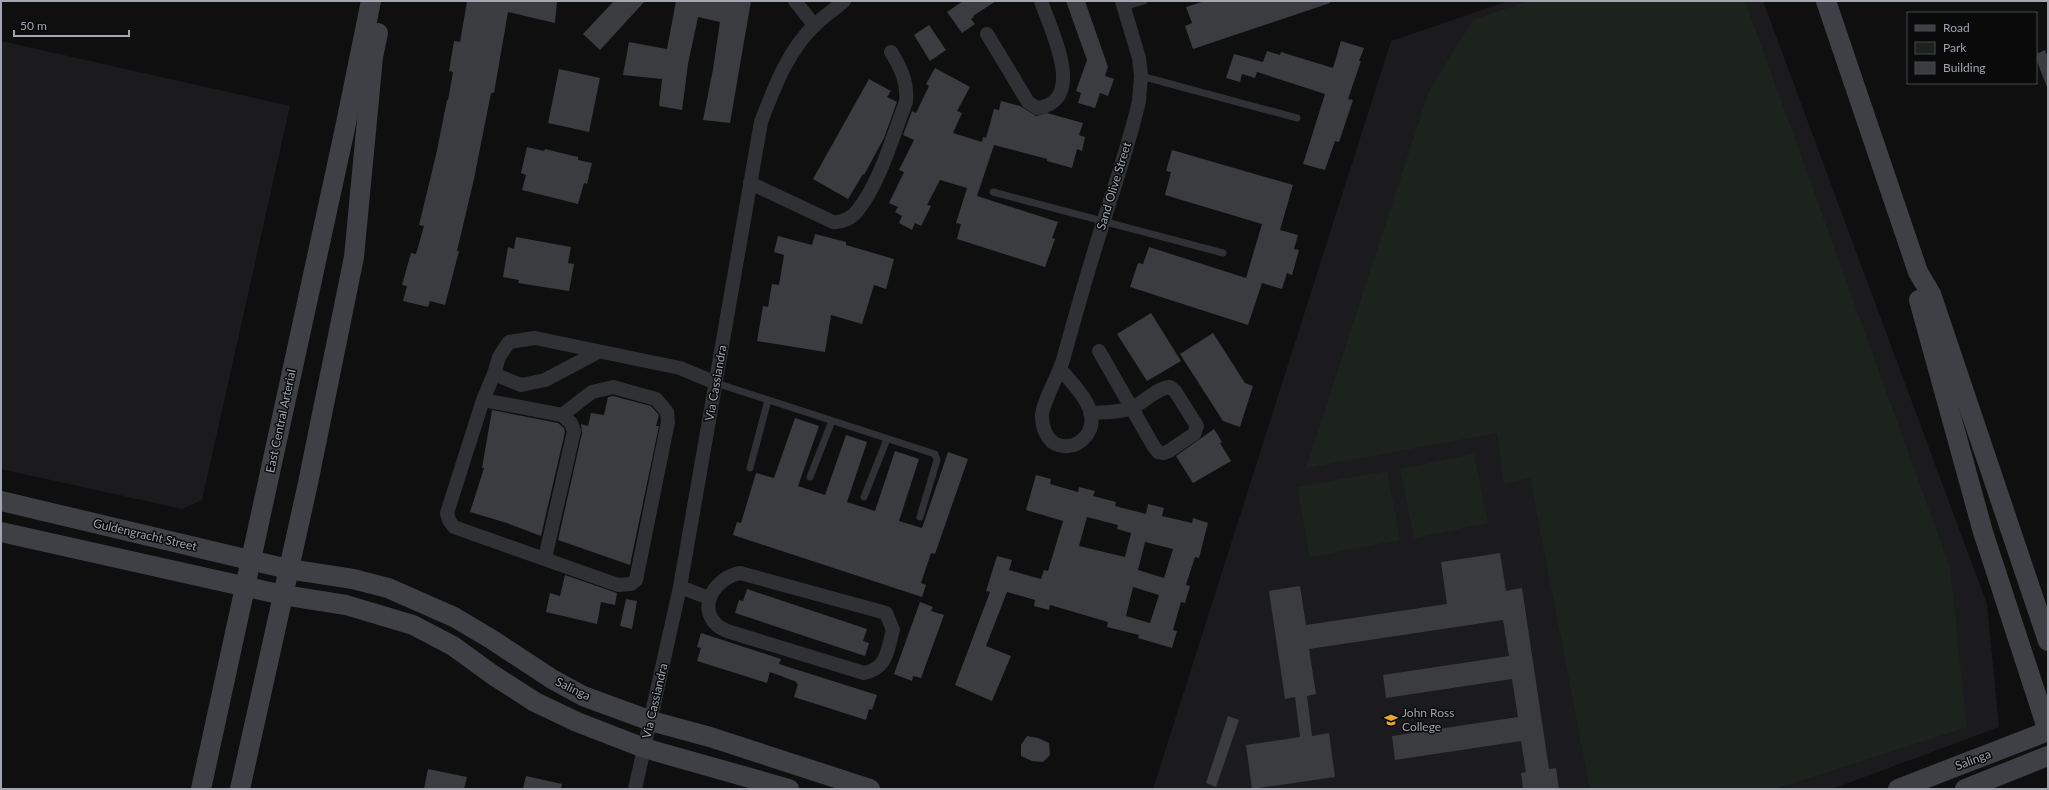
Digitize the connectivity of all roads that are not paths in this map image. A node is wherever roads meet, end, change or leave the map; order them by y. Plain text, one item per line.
1 (371, 1) edge
2 (384, 1) edge
3 (795, 1) edge
4 (844, 1) edge
5 (1041, 1) edge
6 (1144, 1) edge
7 (1826, 1) edge
8 (1123, 4) edge
9 (814, 25) junction
10 (987, 34) dead end
11 (891, 52) dead end
12 (366, 55) junction
13 (1141, 76) junction
14 (1297, 118) dead end
15 (750, 183) junction
16 (993, 192) dead end
17 (1103, 221) junction
18 (1223, 253) dead end
19 (1918, 272) junction
20 (1099, 350) dead end
21 (598, 352) junction
22 (1060, 369) junction
23 (494, 374) junction
24 (716, 383) junction
25 (483, 400) junction
26 (768, 400) junction
27 (1132, 408) junction
28 (1090, 412) junction
29 (562, 415) junction
30 (832, 421) junction
31 (887, 439) junction
32 (750, 468) dead end
33 (810, 477) dead end
34 (864, 497) dead end
35 (1, 501) edge
36 (920, 517) dead end
37 (1, 532) edge
38 (544, 558) junction
39 (252, 560) junction
40 (288, 569) junction
41 (246, 587) junction
42 (680, 587) junction
43 (283, 595) junction
44 (709, 598) junction
45 (2048, 641) edge
46 (651, 721) junction
47 (2048, 731) edge
48 (644, 748) junction
49 (2048, 756) edge
50 (201, 789) edge
51 (240, 789) edge
52 (635, 789) edge
53 (789, 789) edge
54 (870, 789) edge
55 (1898, 789) edge
56 (1965, 789) edge

1 - 12 street
2 - 12 street
3 - 9 street
4 - 9 street, Via Cassiandra
5 - 10 street
6 - 8 lane
7 - 19 street
8 - 13 street, Sand Olive Street
9 - 15 street, Via Cassiandra
11 - 15 street
12 - 39 street, East Central Arterial
12 - 40 street
13 - 14 lane
13 - 17 street, Sand Olive Street
15 - 24 street, Via Cassiandra
16 - 17 lane
17 - 18 lane
17 - 22 street, Sand Olive Street
19 - 45 street
19 - 47 street
20 - 27 street
21 - 23 street
21 - 23 street
21 - 24 street
22 - 28 street, Sand Olive Street
22 - 28 street, Sand Olive Street
23 - 25 street
24 - 26 lane
24 - 42 street, Via Cassiandra
25 - 29 street
25 - 38 street
26 - 30 lane
26 - 32 lane
27 - 27 street
27 - 28 street
29 - 38 street
29 - 38 street
30 - 31 lane
30 - 33 lane
31 - 34 lane
31 - 36 lane
35 - 39 street, Guldengracht Street
37 - 41 street
39 - 40 street, Guldengracht Street
39 - 41 street, East Central Arterial
40 - 43 street
40 - 46 street, Salinga
41 - 43 street
41 - 50 street, East Central Arterial
42 - 44 street
42 - 46 street, Via Cassiandra
43 - 48 street
43 - 51 street
44 - 44 street
46 - 48 street, Via Cassiandra
46 - 54 street, Salinga
47 - 55 street, Salinga
48 - 52 street, Via Cassiandra
48 - 53 street
49 - 56 street, Salinga

